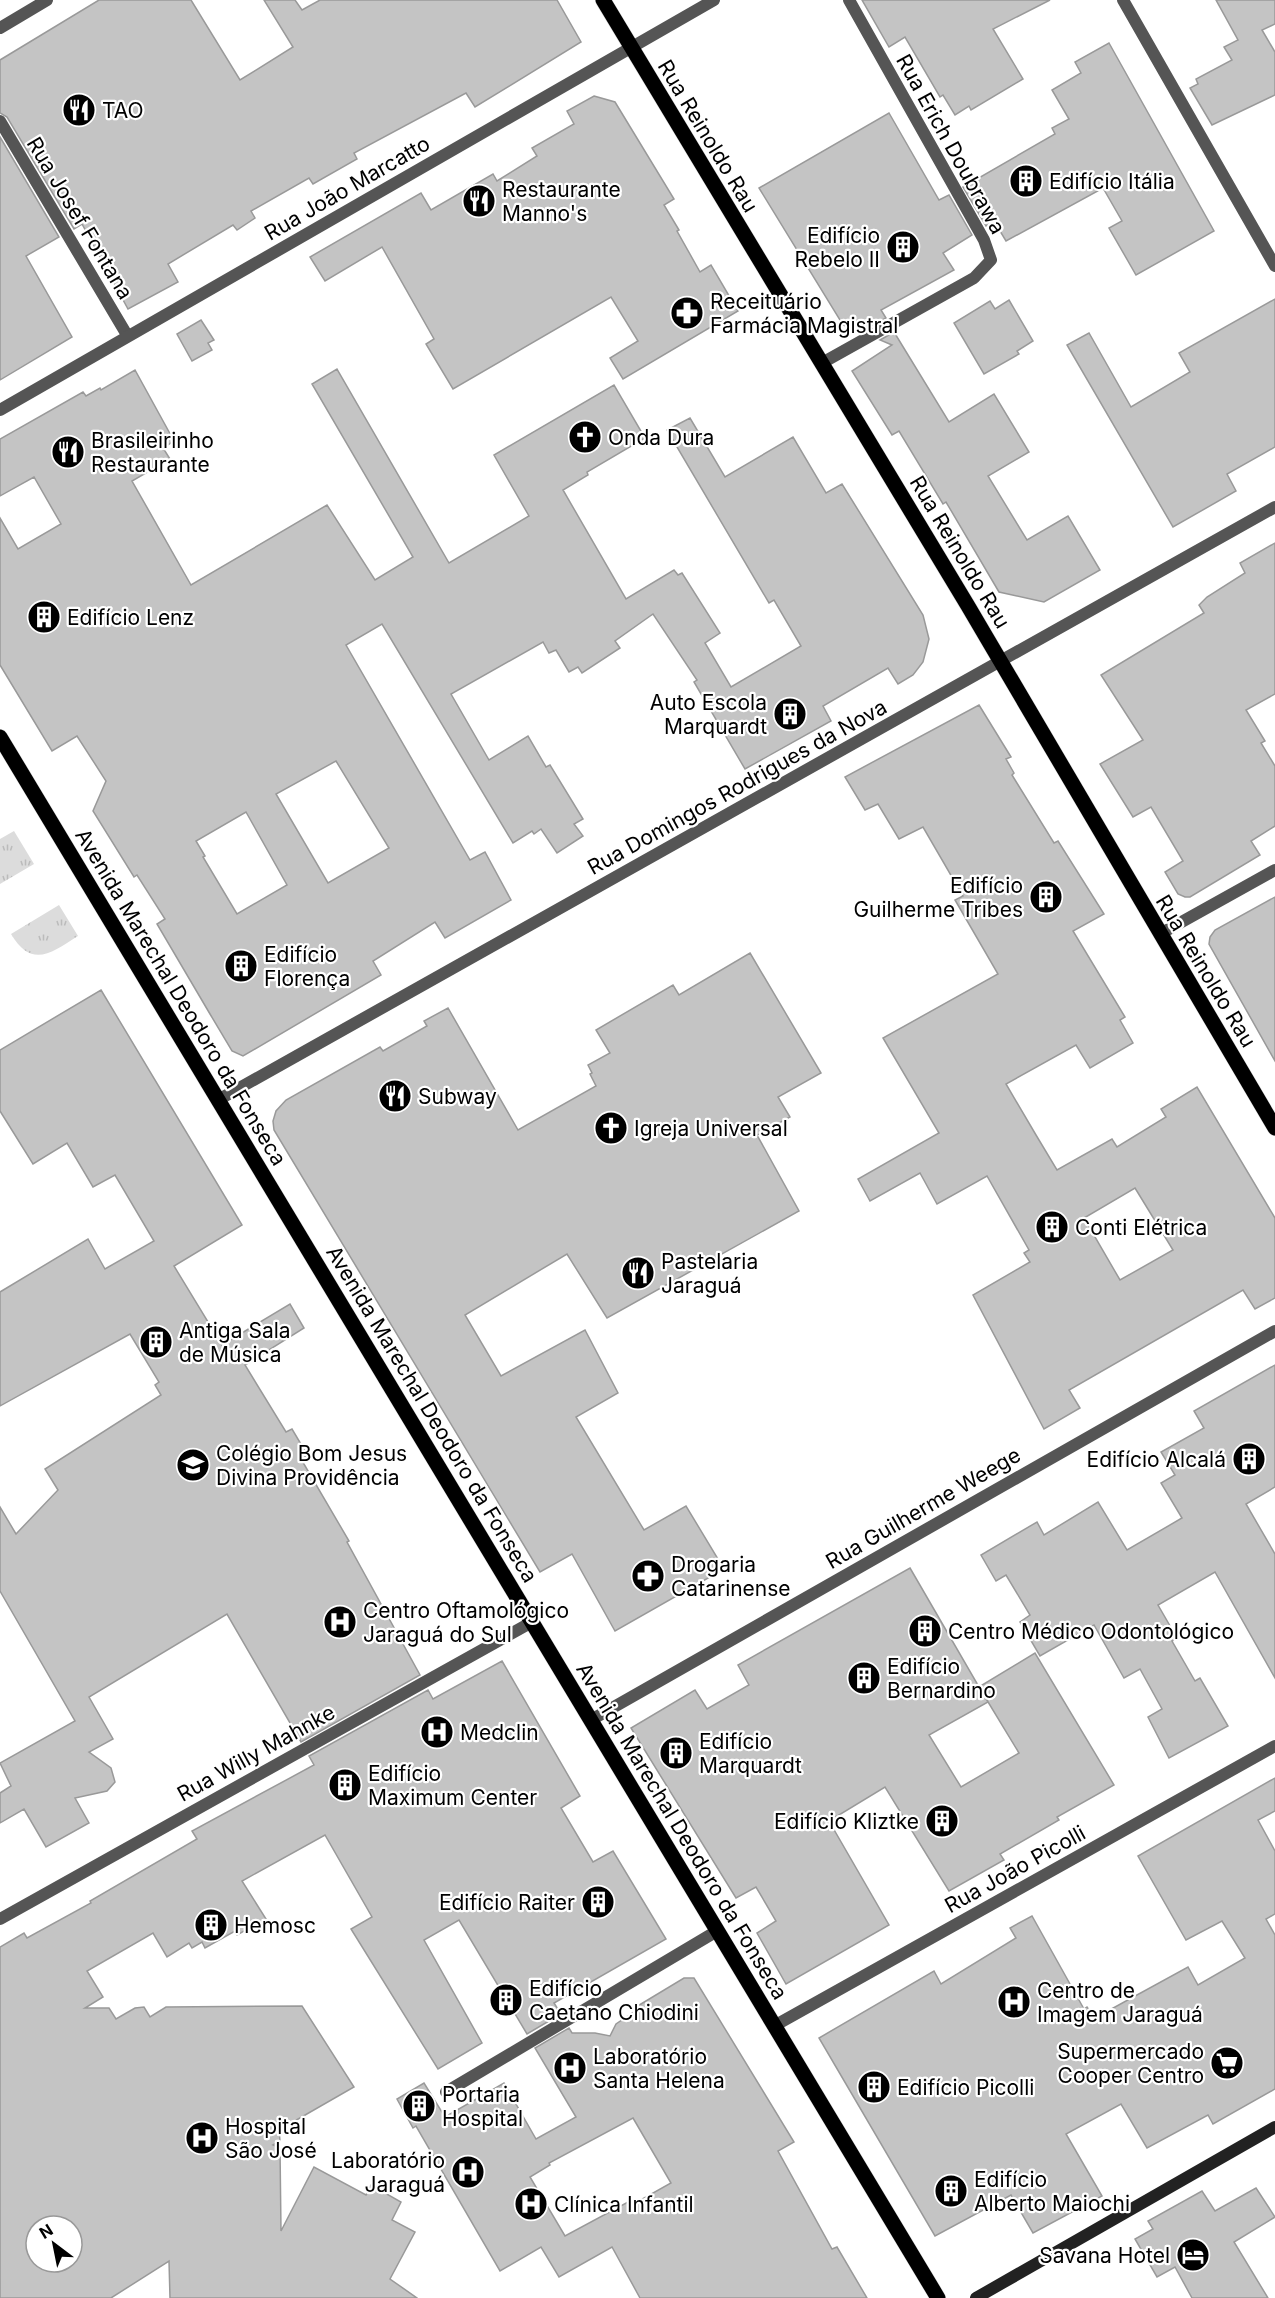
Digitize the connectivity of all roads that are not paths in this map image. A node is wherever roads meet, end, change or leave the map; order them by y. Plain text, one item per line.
1 (47, 0) edge
2 (603, 0) edge
3 (714, 0) edge
4 (849, 0) edge
5 (1122, 0) edge
6 (0, 28) edge
7 (631, 48) junction
8 (0, 121) edge
9 (1275, 266) edge
10 (127, 335) junction
11 (822, 363) junction
12 (0, 410) edge
13 (1275, 507) edge
14 (1001, 662) junction
15 (0, 737) edge
16 (1275, 870) edge
17 (1160, 934) junction
18 (218, 1100) junction
19 (1275, 1128) edge
20 (1275, 1331) edge
21 (532, 1622) junction
22 (591, 1720) junction
23 (1275, 1746) edge
24 (0, 1919) edge
25 (717, 1931) junction
26 (774, 2026) junction
27 (446, 2092) dead end
28 (1275, 2127) edge
29 (938, 2298) edge
30 (975, 2298) edge

1 - 6 street
2 - 7 main road, Rua Reinoldo Rau
3 - 7 street, Rua João Marcatto
4 - 11 street, Rua Erich Doubrawa
5 - 9 street
7 - 10 street, Rua João Marcatto
7 - 11 main road, Rua Reinoldo Rau
8 - 10 street, Rua Josef Fontana
10 - 12 street, Rua João Marcatto
11 - 14 main road, Rua Reinoldo Rau
13 - 14 street, Rua Domingos Rodrigues da Nova
14 - 17 main road, Rua Reinoldo Rau
14 - 18 street, Rua Domingos Rodrigues da Nova
15 - 18 main road, Avenida Marechal Deodoro da Fonseca
16 - 17 street
17 - 19 main road, Rua Reinoldo Rau
18 - 21 main road, Avenida Marechal Deodoro da Fonseca
20 - 22 street, Rua Guilherme Weege
21 - 22 main road, Avenida Marechal Deodoro da Fonseca
21 - 24 street, Rua Willy Mahnke
22 - 25 main road, Avenida Marechal Deodoro da Fonseca
23 - 26 street, Rua João Picolli
25 - 26 main road, Avenida Marechal Deodoro da Fonseca
25 - 27 street
26 - 29 main road, Avenida Marechal Deodoro da Fonseca
28 - 30 street

